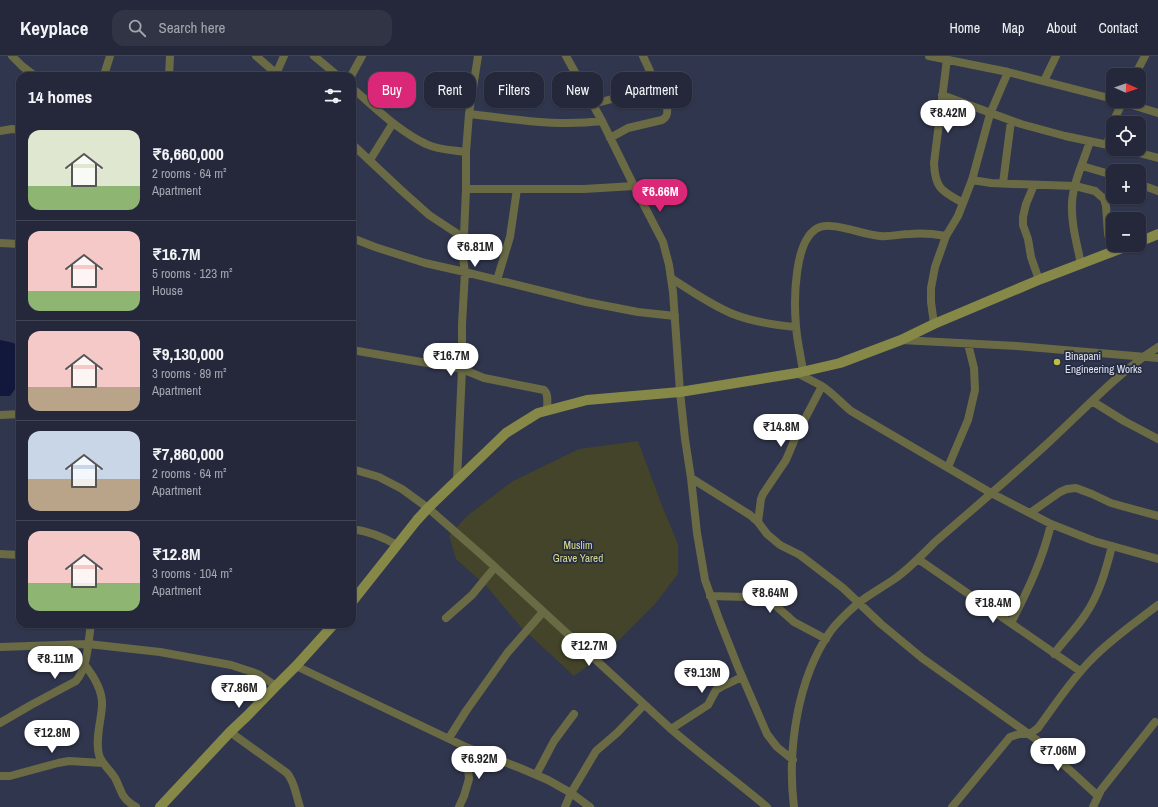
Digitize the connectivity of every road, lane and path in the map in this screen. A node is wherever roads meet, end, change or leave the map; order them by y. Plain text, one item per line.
1 (12, 56) edge
2 (110, 56) edge
3 (170, 56) edge
4 (256, 56) edge
5 (284, 56) edge
6 (314, 56) edge
7 (362, 56) edge
8 (478, 56) edge
9 (566, 56) edge
10 (643, 56) edge
11 (929, 56) edge
12 (1056, 56) edge
13 (1145, 56) edge
14 (947, 60) junction
15 (1139, 68) edge
16 (30, 72) edge
17 (105, 72) edge
18 (169, 72) edge
19 (275, 72) edge
20 (279, 72) edge
21 (333, 72) edge
22 (353, 72) edge
23 (575, 72) edge
24 (650, 72) edge
25 (1008, 72) junction
26 (1044, 81) junction
27 (356, 91) edge
28 (942, 95) junction
29 (1106, 98) edge
30 (595, 108) edge
31 (667, 108) edge
32 (1143, 108) edge
33 (1158, 113) edge
34 (469, 114) junction
35 (990, 114) junction
36 (602, 121) junction
37 (1010, 121) junction
38 (393, 123) junction
39 (0, 130) edge
40 (16, 130) edge
41 (610, 138) junction
42 (1090, 141) junction
43 (1106, 144) edge
44 (356, 148) edge
45 (466, 152) junction
46 (1146, 155) edge
47 (1158, 158) edge
48 (370, 160) junction
49 (1082, 166) junction
50 (1106, 173) edge
51 (972, 180) junction
52 (1003, 183) junction
53 (1034, 185) junction
54 (634, 186) junction
55 (1076, 186) junction
56 (1146, 187) edge
57 (466, 189) junction
58 (516, 189) junction
59 (1158, 191) edge
60 (963, 204) junction
61 (1106, 212) edge
62 (1158, 234) edge
63 (946, 236) junction
64 (464, 238) junction
65 (1146, 239) edge
66 (356, 240) edge
67 (0, 243) edge
68 (16, 244) edge
69 (1112, 252) edge
70 (1081, 264) junction
71 (465, 272) junction
72 (671, 278) junction
73 (497, 280) junction
74 (1039, 280) junction
75 (675, 316) junction
76 (934, 324) junction
77 (796, 327) junction
78 (901, 340) junction
79 (968, 344) junction
80 (1158, 347) edge
81 (356, 351) edge
82 (1144, 356) junction
83 (1158, 358) edge
84 (462, 369) junction
85 (800, 372) junction
86 (822, 386) junction
87 (680, 392) junction
88 (1092, 401) junction
89 (548, 410) junction
90 (16, 414) edge
91 (0, 415) edge
92 (1158, 439) edge
93 (948, 467) junction
94 (356, 470) edge
95 (691, 478) junction
96 (457, 480) junction
97 (991, 492) junction
98 (428, 508) junction
99 (1030, 513) junction
100 (1158, 516) edge
101 (758, 522) junction
102 (1051, 524) junction
103 (356, 530) edge
104 (397, 545) junction
105 (1112, 546) junction
106 (16, 555) edge
107 (0, 556) edge
108 (918, 559) junction
109 (1158, 559) edge
110 (495, 567) junction
111 (356, 595) edge
112 (710, 596) junction
113 (858, 603) junction
114 (1158, 605) edge
115 (543, 612) junction
116 (446, 618) dead end
117 (1011, 623) junction
118 (90, 628) edge
119 (330, 628) edge
120 (826, 639) junction
121 (88, 644) junction
122 (0, 647) edge
123 (1054, 654) junction
124 (84, 664) junction
125 (296, 666) junction
126 (1080, 671) junction
127 (742, 677) junction
128 (276, 686) junction
129 (644, 705) junction
130 (574, 714) dead end
131 (1155, 722) dead end
132 (0, 723) edge
133 (671, 729) junction
134 (230, 732) junction
135 (1030, 734) junction
136 (449, 738) junction
137 (466, 747) junction
138 (793, 760) junction
139 (103, 763) junction
140 (536, 775) junction
141 (0, 776) edge
142 (571, 793) junction
143 (1098, 796) junction
144 (136, 807) edge
145 (160, 807) edge
146 (300, 807) edge
147 (459, 807) edge
148 (565, 807) edge
149 (590, 807) edge
150 (766, 807) edge
151 (794, 807) edge
152 (952, 807) edge
153 (1093, 807) edge

1 - 16 street
2 - 17 street
3 - 18 street
4 - 19 street
5 - 20 street
6 - 21 street
7 - 22 street
8 - 34 street
9 - 23 street
10 - 24 street
11 - 14 street
12 - 26 street
13 - 15 street
14 - 25 street
14 - 28 street
25 - 26 street
25 - 35 street
26 - 29 street
27 - 38 street
28 - 35 street
28 - 60 street
30 - 36 street
31 - 41 street
32 - 33 street
34 - 36 street
34 - 45 street
35 - 37 street
35 - 51 street
36 - 41 street
37 - 42 street
37 - 52 street
38 - 45 street
38 - 48 street
39 - 40 street
41 - 54 street
42 - 43 street
42 - 49 street
44 - 48 street
45 - 57 street
46 - 47 street
48 - 64 street
49 - 50 street
49 - 55 street
51 - 52 street
51 - 60 street
52 - 53 street
53 - 55 street
53 - 74 street
54 - 58 street
54 - 72 street
55 - 61 street
55 - 70 street
56 - 59 street
57 - 58 street
57 - 64 street
58 - 73 street
60 - 63 street
62 - 65 main road
63 - 76 street
63 - 77 street
64 - 71 street
66 - 71 street
67 - 68 street
69 - 70 main road
70 - 74 main road
71 - 73 street
71 - 84 street
72 - 75 street
72 - 77 street
73 - 75 street
74 - 76 main road
75 - 87 street
76 - 78 main road
77 - 85 street
78 - 79 street
78 - 85 main road
79 - 82 street
79 - 93 street
80 - 82 street
81 - 84 street
82 - 83 street
82 - 88 street
84 - 89 street
84 - 96 street
85 - 86 street
85 - 87 main road
86 - 93 street
86 - 101 street
87 - 89 main road
87 - 95 street
88 - 92 street
88 - 97 street
89 - 96 main road
90 - 91 street
93 - 97 street
94 - 98 street
95 - 101 street
95 - 112 street
96 - 98 main road
97 - 99 street
97 - 108 street
98 - 104 main road
98 - 110 street
99 - 100 street
99 - 102 street
101 - 113 street
102 - 105 street
102 - 117 street
103 - 104 street
104 - 111 main road
105 - 109 street
105 - 123 street
106 - 107 street
108 - 113 street
108 - 117 street
110 - 115 street
110 - 116 street
112 - 120 street
112 - 127 street
113 - 120 street
113 - 135 street
114 - 126 street
115 - 129 street
115 - 136 street
117 - 123 street
118 - 121 street
119 - 125 main road
120 - 138 street
121 - 122 street
121 - 124 street
121 - 128 street
123 - 126 street
124 - 132 street
124 - 139 street
125 - 128 main road
125 - 136 street
126 - 135 street
127 - 133 street
127 - 138 street
128 - 134 main road
129 - 133 street
129 - 142 street
130 - 140 street
131 - 143 street
133 - 150 street
134 - 145 main road
134 - 146 street
135 - 143 street
135 - 152 street
136 - 137 street
137 - 140 street
137 - 147 street
138 - 151 street
139 - 141 street
139 - 144 street
140 - 142 street
142 - 148 street
142 - 149 street
143 - 153 street

